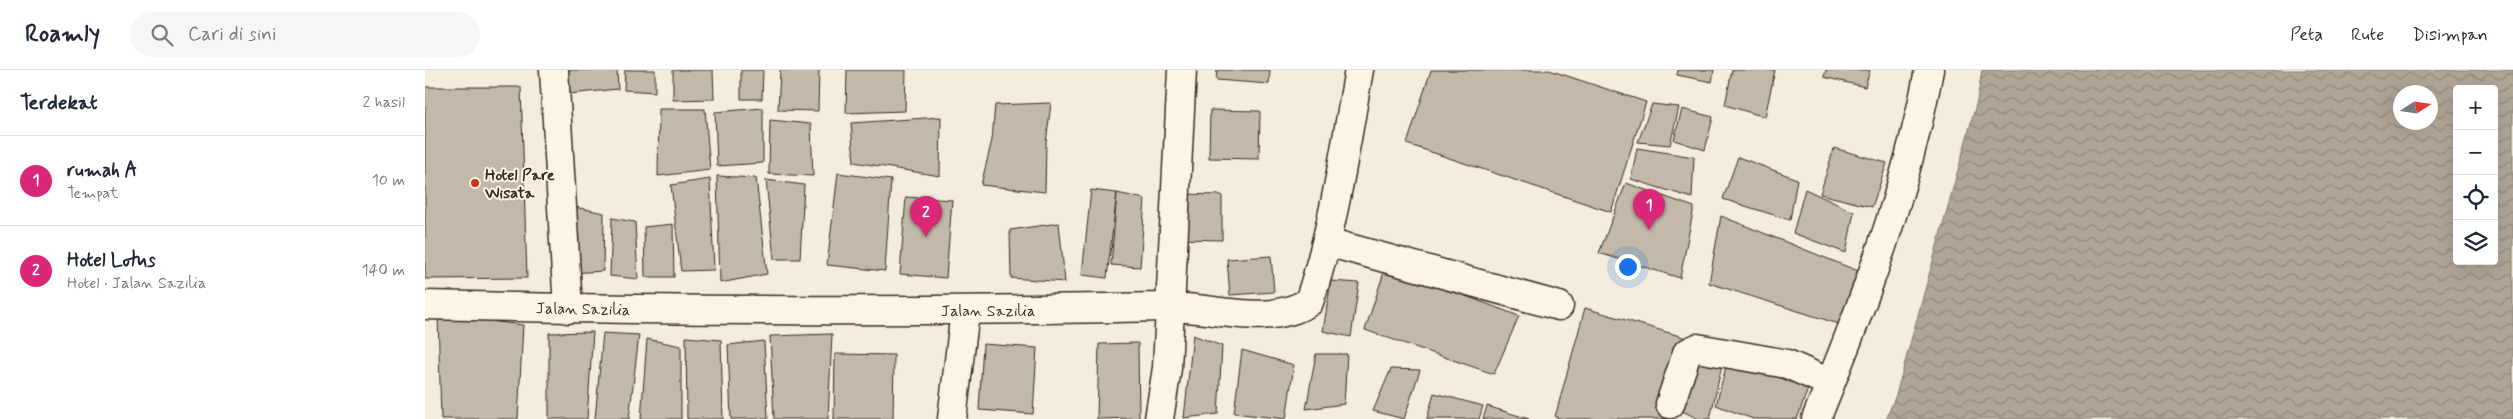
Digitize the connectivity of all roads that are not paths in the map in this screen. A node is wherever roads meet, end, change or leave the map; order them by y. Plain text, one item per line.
1 (554, 70) edge
2 (1182, 70) edge
3 (1359, 70) edge
4 (1929, 70) edge
5 (1327, 242) junction
6 (425, 305) edge
7 (1169, 306) junction
8 (1559, 306) dead end
9 (569, 309) junction
10 (965, 310) junction
11 (1830, 383) junction
12 (1670, 404) dead end
13 (952, 419) edge
14 (1159, 419) edge
15 (1816, 419) edge

1 - 9 street
2 - 7 street
3 - 5 street, Jalan Sazilia
4 - 11 street
5 - 7 street, Jalan Sazilia
5 - 8 street
6 - 9 street, Jalan Sazilia
7 - 10 street, Jalan Sazilia
7 - 14 street
9 - 10 street, Jalan Sazilia
10 - 13 street
11 - 12 street
11 - 15 street

